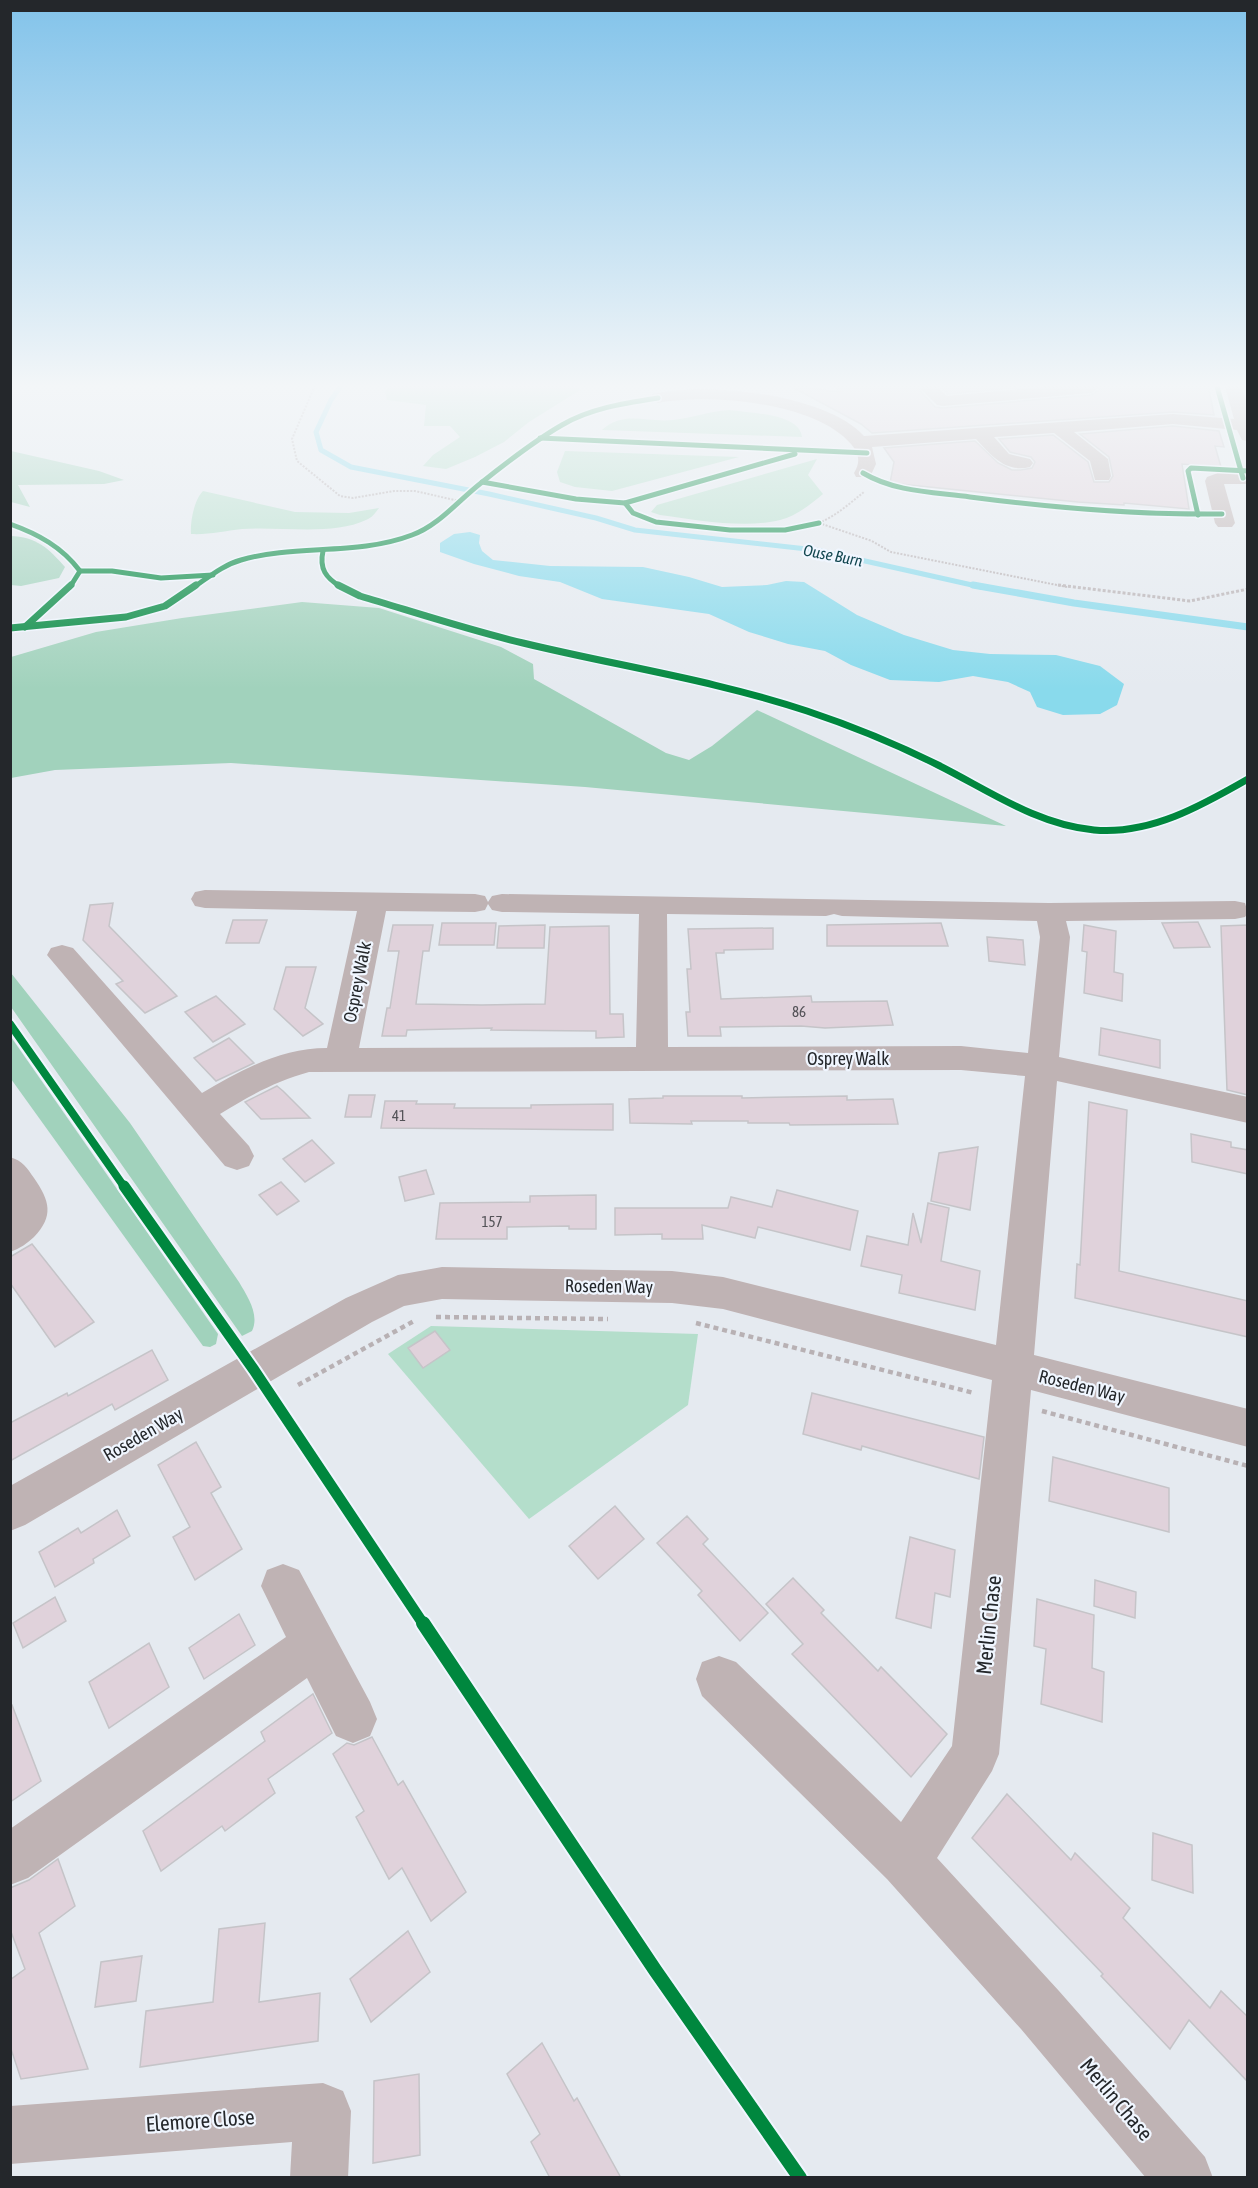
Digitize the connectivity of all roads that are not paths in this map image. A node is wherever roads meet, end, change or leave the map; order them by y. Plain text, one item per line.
1 (1216, 485) edge
2 (1229, 517) dead end
3 (205, 899) dead end
4 (373, 903) junction
5 (653, 906) junction
6 (1235, 910) dead end
7 (1049, 912) junction
8 (62, 955) dead end
9 (652, 1059) junction
10 (341, 1060) junction
11 (1044, 1066) junction
12 (1248, 1110) edge
13 (198, 1111) junction
14 (237, 1156) dead end
15 (10, 1171) edge
16 (10, 1237) edge
17 (1012, 1385) junction
18 (1248, 1428) edge
19 (10, 1510) edge
20 (283, 1586) dead end
21 (314, 1645) junction
22 (719, 1679) dead end
23 (353, 1719) dead end
24 (10, 1860) edge
25 (905, 1861) junction
26 (10, 2135) edge
27 (319, 2178) edge
28 (1184, 2178) edge

1 - 2 street
3 - 4 street
4 - 5 street
4 - 10 street, Osprey Walk
5 - 7 street
5 - 9 street
6 - 7 street
7 - 11 street
8 - 13 street
9 - 10 street, Osprey Walk
9 - 11 street, Osprey Walk
10 - 13 street, Osprey Walk
11 - 12 street, Osprey Walk
11 - 17 street
13 - 14 street
15 - 16 street
17 - 18 street, Roseden Way
17 - 19 street, Roseden Way
17 - 25 street, Merlin Chase
20 - 21 street
21 - 23 street
21 - 24 street
22 - 25 street, Merlin Chase
25 - 28 street, Merlin Chase
26 - 27 street, Elemore Close

